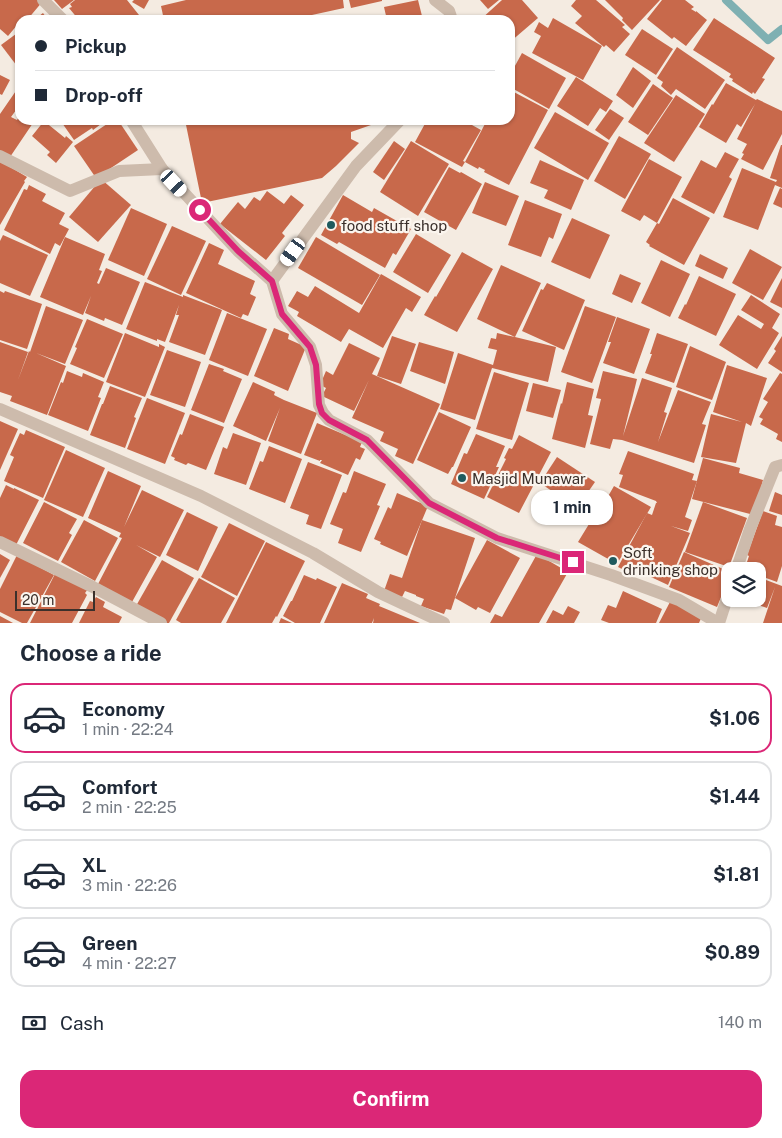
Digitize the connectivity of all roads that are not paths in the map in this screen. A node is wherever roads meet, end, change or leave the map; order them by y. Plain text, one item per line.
1 (43, 0) edge
2 (435, 0) edge
3 (58, 15) edge
4 (450, 15) edge
5 (134, 125) edge
6 (395, 125) edge
7 (0, 156) edge
8 (162, 169) junction
9 (272, 281) junction
10 (0, 409) edge
11 (782, 465) edge
12 (0, 542) edge
13 (739, 562) edge
14 (724, 607) edge
15 (161, 623) edge
16 (444, 623) edge
17 (718, 623) edge

1 - 3 street
2 - 4 street
5 - 8 street
6 - 9 street
7 - 8 street
8 - 9 street
9 - 17 street
10 - 16 street
11 - 13 street
12 - 15 street
14 - 17 street

